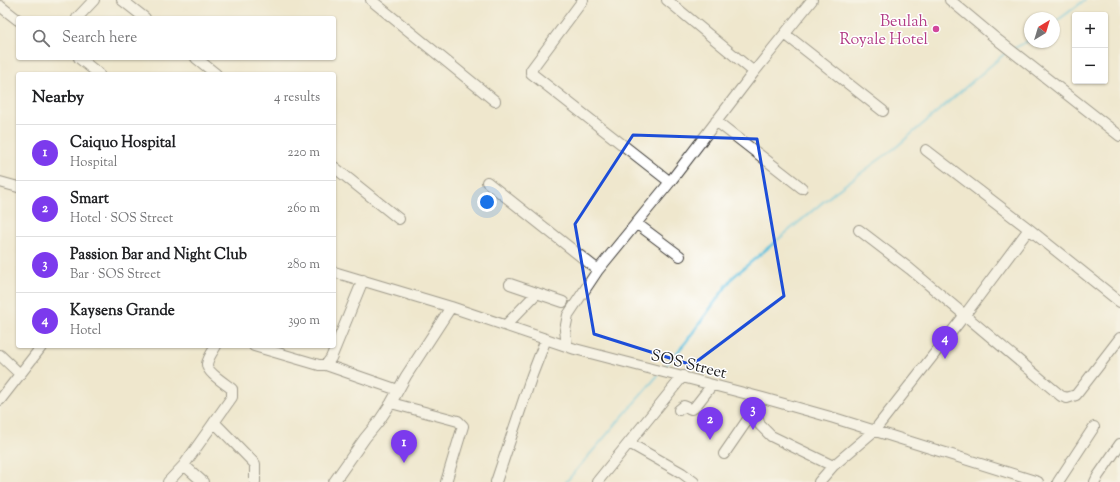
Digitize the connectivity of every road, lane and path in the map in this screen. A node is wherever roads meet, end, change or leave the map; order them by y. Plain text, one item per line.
1 (94, 0) edge
2 (122, 0) edge
3 (371, 0) edge
4 (583, 0) edge
5 (812, 0) edge
6 (950, 0) edge
7 (669, 1) edge
8 (0, 6) edge
9 (79, 16) edge
10 (142, 16) edge
11 (16, 18) edge
12 (786, 34) junction
13 (82, 60) edge
14 (198, 60) edge
15 (96, 72) edge
16 (214, 72) edge
17 (754, 72) junction
18 (495, 100) dead end
19 (883, 111) dead end
20 (716, 121) junction
21 (1120, 136) edge
22 (926, 150) dead end
23 (336, 169) edge
24 (487, 182) dead end
25 (670, 182) junction
26 (1, 186) edge
27 (16, 187) edge
28 (802, 188) dead end
29 (399, 219) dead end
30 (636, 223) junction
31 (1029, 229) junction
32 (859, 230) dead end
33 (680, 256) dead end
34 (598, 270) junction
35 (336, 273) edge
36 (363, 280) junction
37 (510, 284) dead end
38 (537, 293) junction
39 (564, 302) dead end
40 (1120, 302) edge
41 (451, 306) junction
42 (964, 316) junction
43 (506, 325) junction
44 (1120, 338) edge
45 (546, 339) junction
46 (336, 346) edge
47 (567, 346) junction
48 (40, 348) edge
49 (215, 348) edge
50 (261, 348) edge
51 (335, 348) edge
52 (0, 355) edge
53 (326, 366) junction
54 (20, 374) junction
55 (683, 376) junction
56 (712, 385) junction
57 (398, 390) junction
58 (763, 398) junction
59 (0, 400) edge
60 (391, 403) junction
61 (679, 410) dead end
62 (755, 410) junction
63 (214, 422) junction
64 (1094, 427) dead end
65 (874, 431) junction
66 (629, 443) junction
67 (1120, 444) edge
68 (724, 454) dead end
69 (184, 465) junction
70 (832, 466) junction
71 (1010, 478) edge
72 (168, 482) edge
73 (203, 482) edge
74 (255, 482) edge
75 (334, 482) edge
76 (446, 482) edge
77 (496, 482) edge
78 (597, 482) edge
79 (694, 482) edge
80 (819, 482) edge
81 (1038, 482) edge
82 (1058, 482) edge
83 (1095, 482) edge

1 - 9 street
2 - 10 street
3 - 18 street
4 - 25 street
5 - 12 street
6 - 21 street
7 - 17 street
8 - 11 street
12 - 17 street
12 - 19 street
13 - 15 street
14 - 16 street
17 - 20 street
20 - 25 street
20 - 28 street
22 - 31 street
23 - 29 street
24 - 34 street
25 - 30 street
26 - 27 street
30 - 33 street
30 - 34 street
31 - 40 street
31 - 42 street
32 - 42 street
34 - 47 street
35 - 36 street, SOS Street
36 - 41 street, SOS Street
36 - 46 street
37 - 38 street
38 - 39 street
38 - 43 street
41 - 43 street, SOS Street
41 - 57 street
42 - 44 street
42 - 65 street
43 - 45 street, SOS Street
45 - 47 street, SOS Street
45 - 77 street
47 - 55 street, SOS Street
48 - 54 street
49 - 63 street
50 - 53 street
51 - 53 street
52 - 54 street
53 - 57 street
54 - 59 street
55 - 56 street, SOS Street
55 - 66 street
56 - 58 street, SOS Street
56 - 61 street
57 - 60 street
58 - 62 street
58 - 65 street, SOS Street
60 - 75 street
60 - 76 street
62 - 68 street
62 - 70 street
63 - 69 street
63 - 74 street
64 - 82 street
65 - 70 street
65 - 71 street, SOS Street
66 - 78 street
66 - 79 street
67 - 83 street
69 - 72 street
69 - 73 street
70 - 80 street
71 - 81 street, SOS Street

